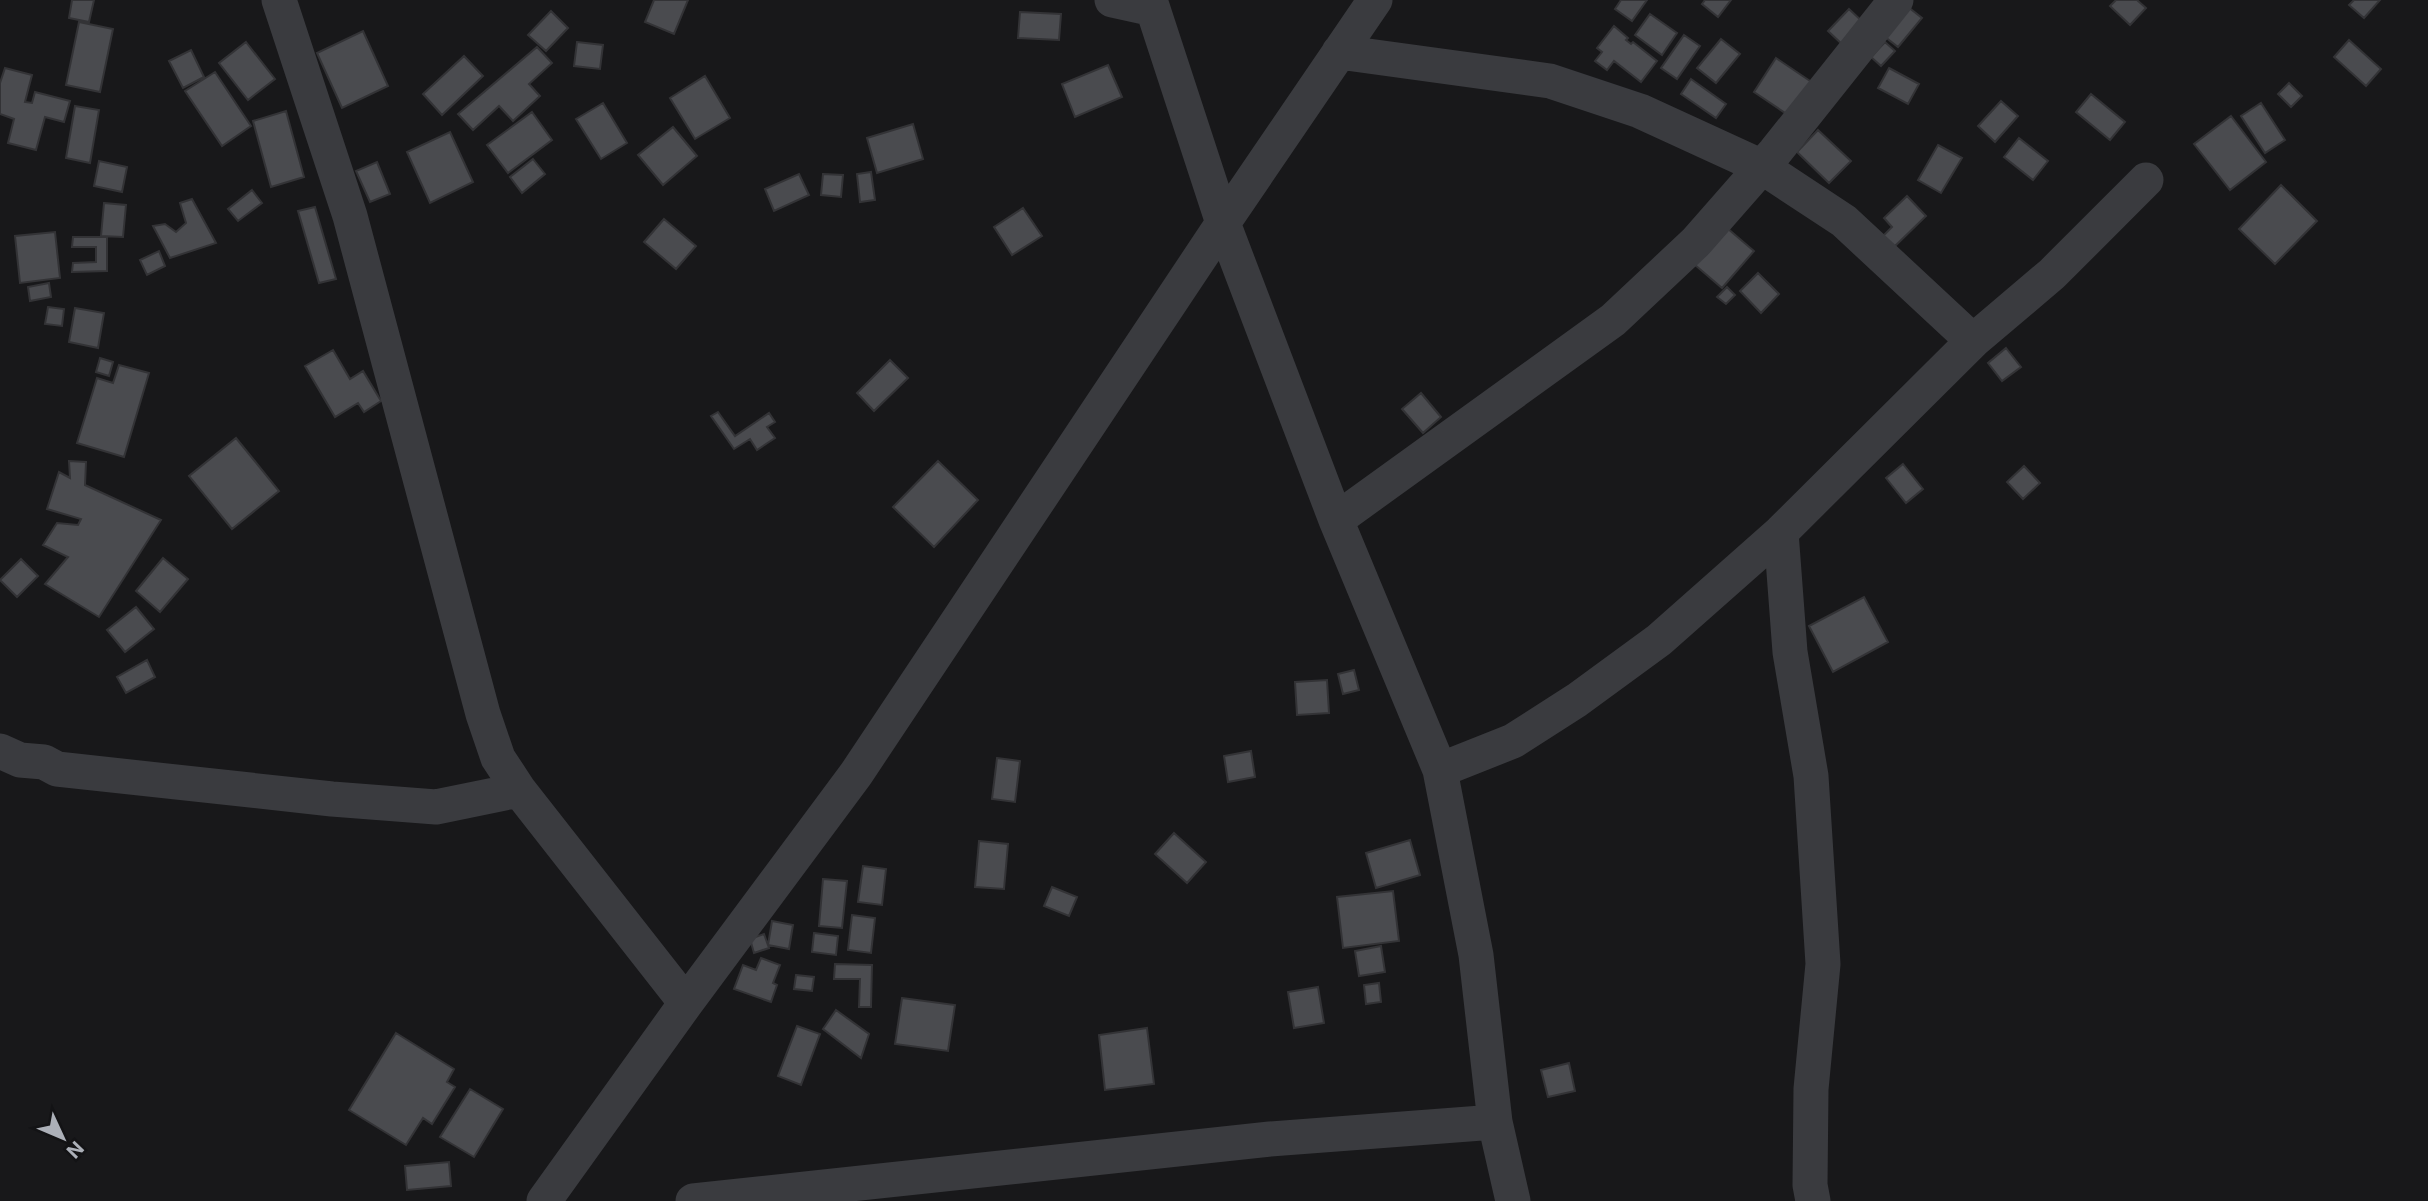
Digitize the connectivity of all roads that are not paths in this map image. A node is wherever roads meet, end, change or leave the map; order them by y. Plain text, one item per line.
1 (279, 0) edge
2 (1112, 0) edge
3 (1375, 0) edge
4 (1896, 0) edge
5 (1151, 5) edge
6 (1339, 52) junction
7 (1762, 167) junction
8 (2146, 180) dead end
9 (1223, 223) junction
10 (1973, 341) junction
11 (1336, 520) junction
12 (1781, 532) junction
13 (0, 751) edge
14 (1440, 770) junction
15 (519, 790) junction
16 (686, 1003) junction
17 (1495, 1122) junction
18 (544, 1201) edge
19 (693, 1201) edge
20 (1513, 1201) edge
21 (1812, 1201) edge

1 - 15 street
2 - 5 street
3 - 6 street
4 - 7 street
5 - 9 street
6 - 7 street
6 - 9 street
7 - 10 street
7 - 11 street
8 - 10 street
9 - 11 street
9 - 16 street
10 - 12 street
11 - 14 street
12 - 14 street
12 - 21 street
13 - 15 street
14 - 17 street
15 - 16 street
16 - 18 street
17 - 19 street
17 - 20 street

